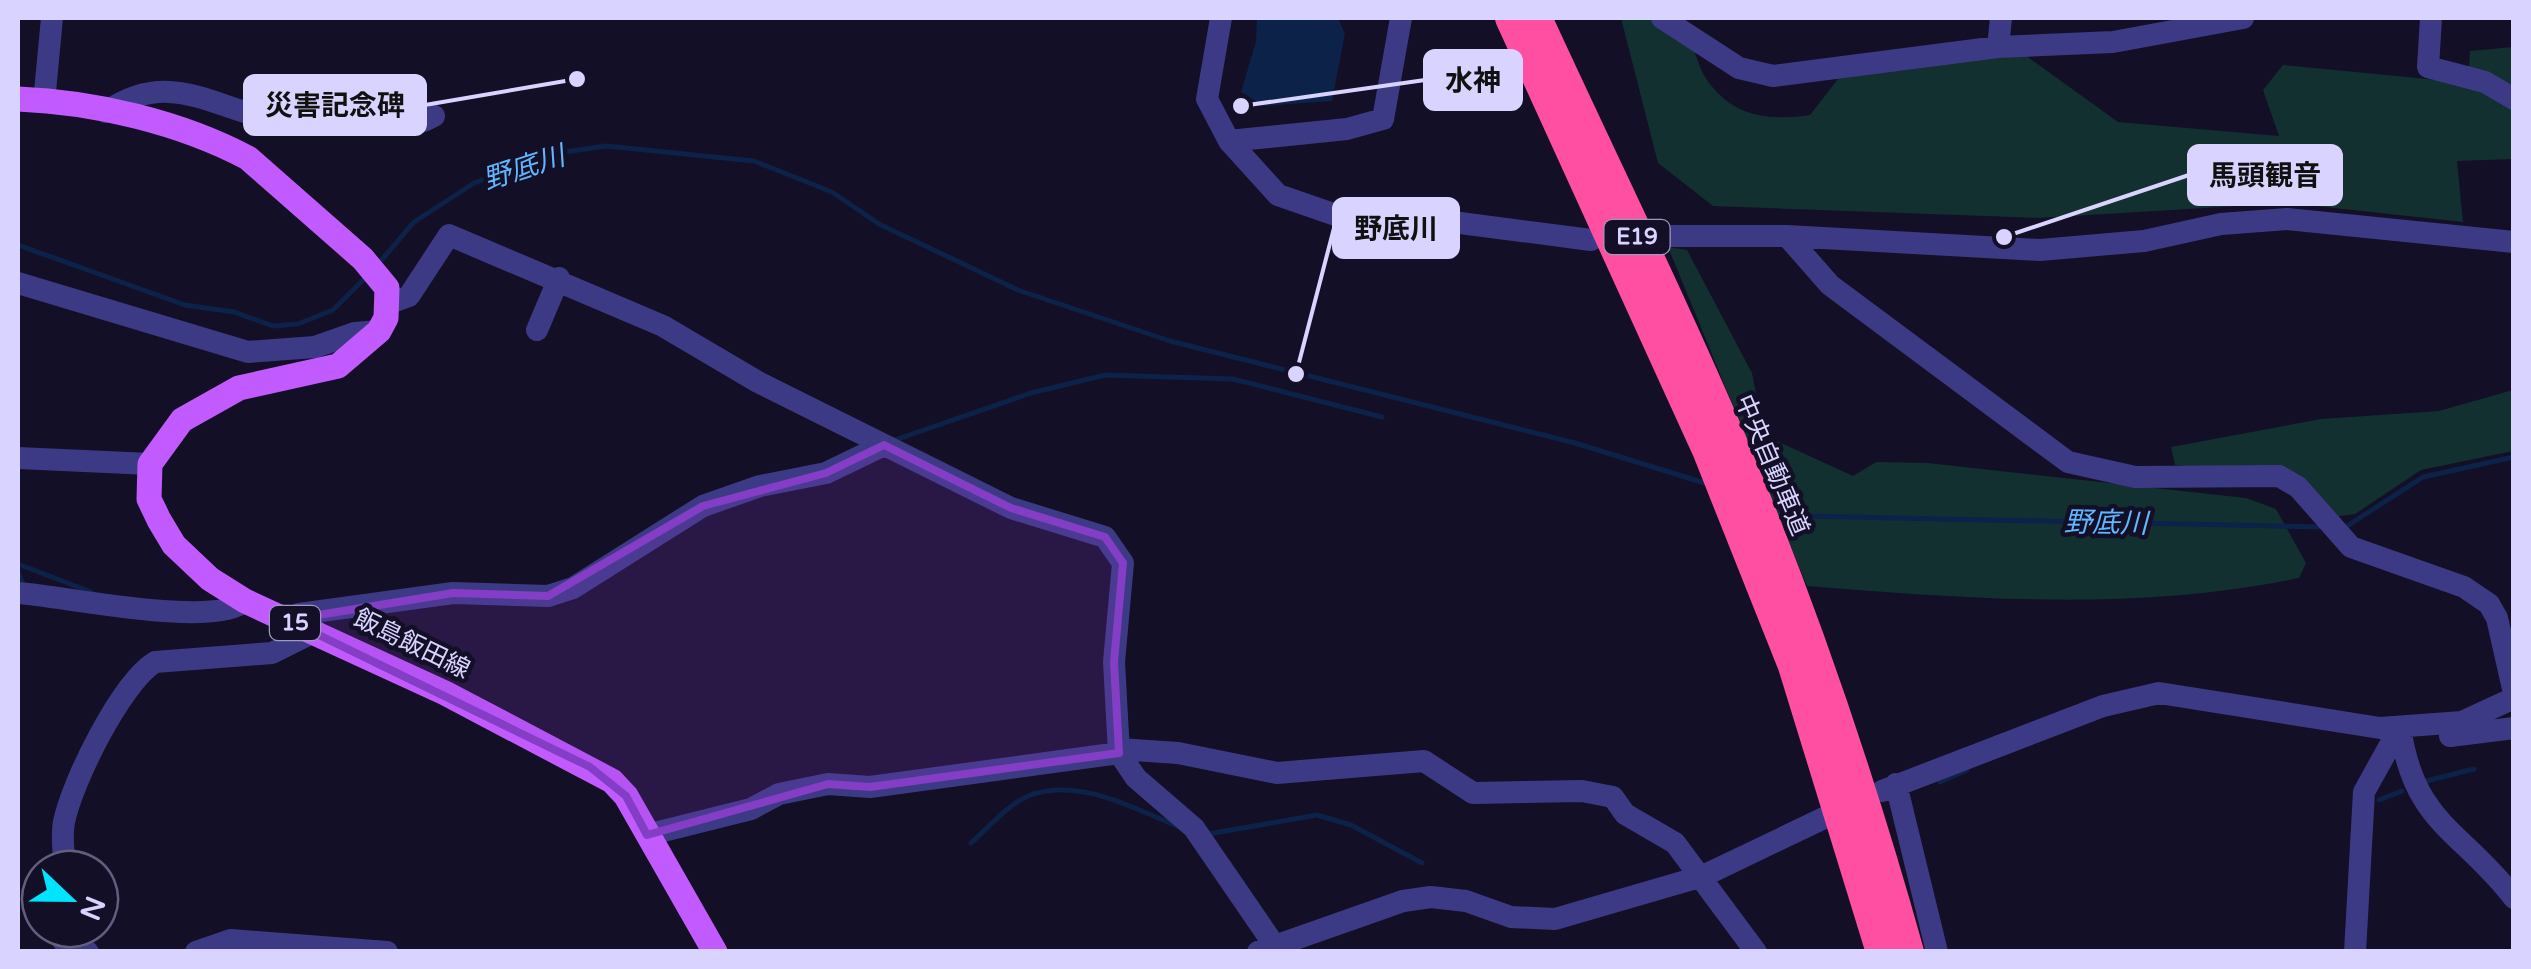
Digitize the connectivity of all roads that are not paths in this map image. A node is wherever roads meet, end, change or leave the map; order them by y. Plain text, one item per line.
1 (52, 18) edge
2 (1221, 18) edge
3 (1401, 18) edge
4 (1510, 18) edge
5 (1537, 18) edge
6 (1662, 18) edge
7 (2001, 18) edge
8 (2243, 18) edge
9 (2431, 18) edge
10 (1998, 46) junction
11 (18, 99) edge
12 (2514, 99) edge
13 (44, 102) junction
14 (106, 112) junction
15 (434, 116) dead end
16 (1229, 140) junction
17 (1663, 236) dead end
18 (1787, 236) junction
19 (1591, 240) dead end
20 (2514, 242) edge
21 (558, 278) junction
22 (18, 284) edge
23 (388, 295) junction
24 (537, 330) dead end
25 (378, 331) junction
26 (884, 445) junction
27 (18, 458) edge
28 (150, 464) junction
29 (18, 592) edge
30 (245, 601) junction
31 (288, 620) junction
32 (316, 631) junction
33 (2514, 696) edge
34 (2400, 727) junction
35 (2514, 728) edge
36 (1119, 751) junction
37 (1824, 818) dead end
38 (647, 834) junction
39 (64, 849) edge
40 (1703, 876) junction
41 (2514, 898) edge
42 (1270, 950) edge
43 (196, 952) edge
44 (388, 952) edge
45 (715, 952) edge
46 (1756, 952) edge
47 (1881, 952) edge
48 (1909, 952) edge
49 (1938, 952) edge
50 (2355, 952) edge

1 - 13 street
2 - 16 street
3 - 16 street
4 - 47 highway, E19
5 - 48 highway, 中央自動車道 / E19
6 - 10 street
7 - 10 street
8 - 10 street
9 - 12 street
11 - 13 main road
13 - 14 main road
14 - 15 street
14 - 23 main road
16 - 19 street
17 - 18 street
18 - 20 street
18 - 33 street
21 - 23 street
21 - 24 street
21 - 26 street
22 - 25 street
23 - 25 main road
25 - 28 main road
26 - 31 street
26 - 36 street
27 - 28 street
28 - 30 main road, 飯島飯田線 / 15
29 - 30 street
30 - 31 main road, 飯島飯田線 / 15
31 - 32 main road, 飯島飯田線 / 15
32 - 38 main road, 飯島飯田線 / 15
32 - 39 street
33 - 34 street
34 - 35 street
34 - 41 street
34 - 49 street
34 - 50 street
36 - 38 street
36 - 40 street
36 - 42 street
37 - 40 street
38 - 45 main road, 飯島飯田線 / 15
40 - 42 street
40 - 46 street
43 - 44 street

